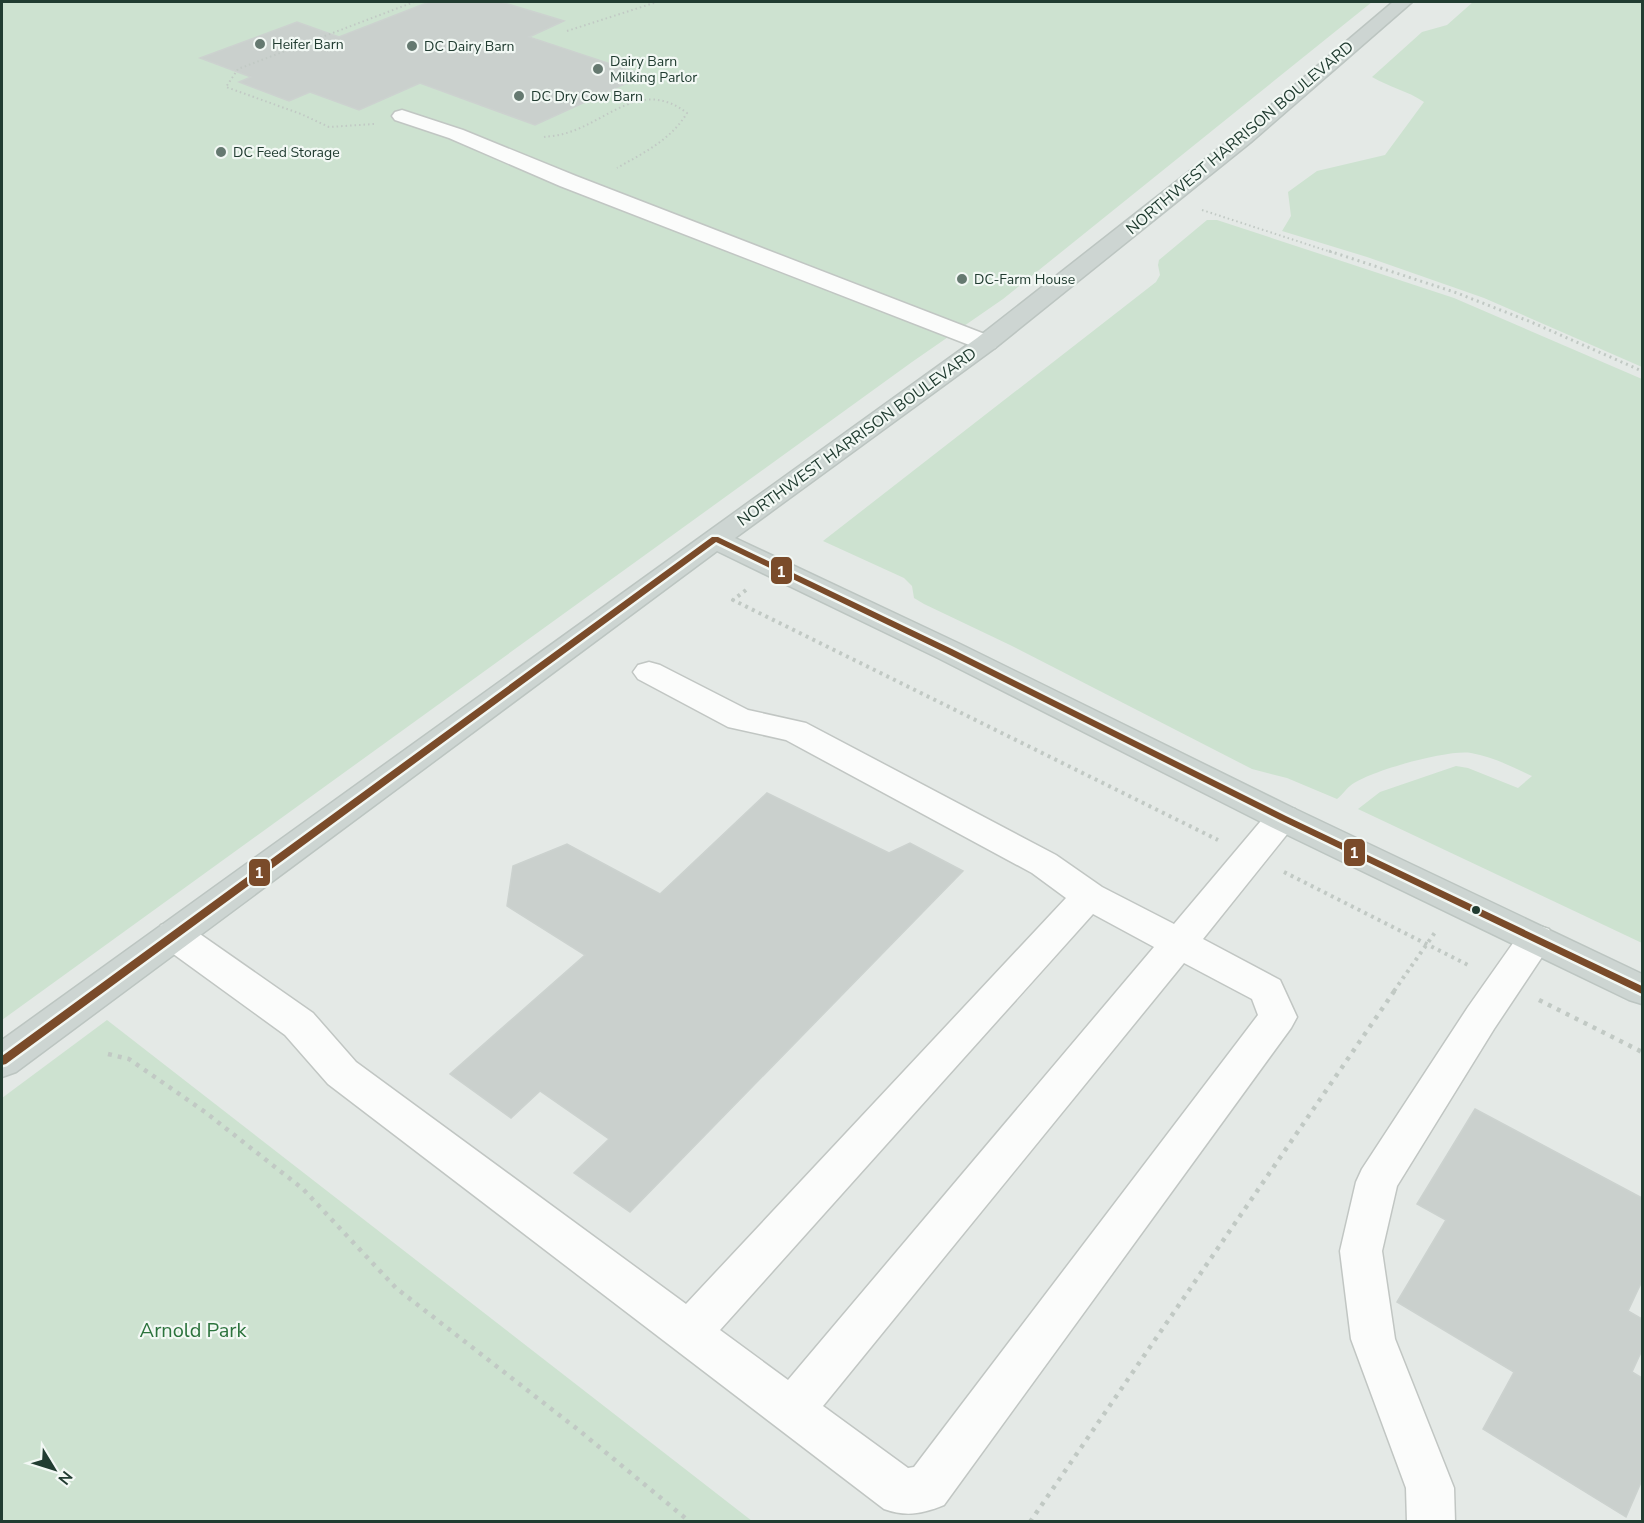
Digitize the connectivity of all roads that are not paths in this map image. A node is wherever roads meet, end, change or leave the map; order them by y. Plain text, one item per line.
1 (1403, 2) edge
2 (402, 116) road end
3 (986, 343) junction
4 (715, 539) junction
5 (649, 672) dead end
6 (1283, 818) junction
7 (1089, 896) junction
8 (174, 935) junction
9 (1536, 939) junction
10 (1180, 943) junction
11 (1642, 990) edge
12 (2, 1061) edge
13 (689, 1332) junction
14 (792, 1410) junction
15 (1431, 1521) edge

1 - 3 main road, NORTHWEST HARRISON BOULEVARD
2 - 3 lane
3 - 4 main road, NORTHWEST HARRISON BOULEVARD
4 - 6 main road
4 - 8 main road, NORTHWEST HARRISON BOULEVARD
5 - 7 lane
6 - 9 main road
6 - 10 lane
7 - 10 lane
7 - 13 lane
8 - 12 main road, NORTHWEST HARRISON BOULEVARD
8 - 13 lane
9 - 11 main road
9 - 15 lane
10 - 14 lane
10 - 14 lane
13 - 14 lane

